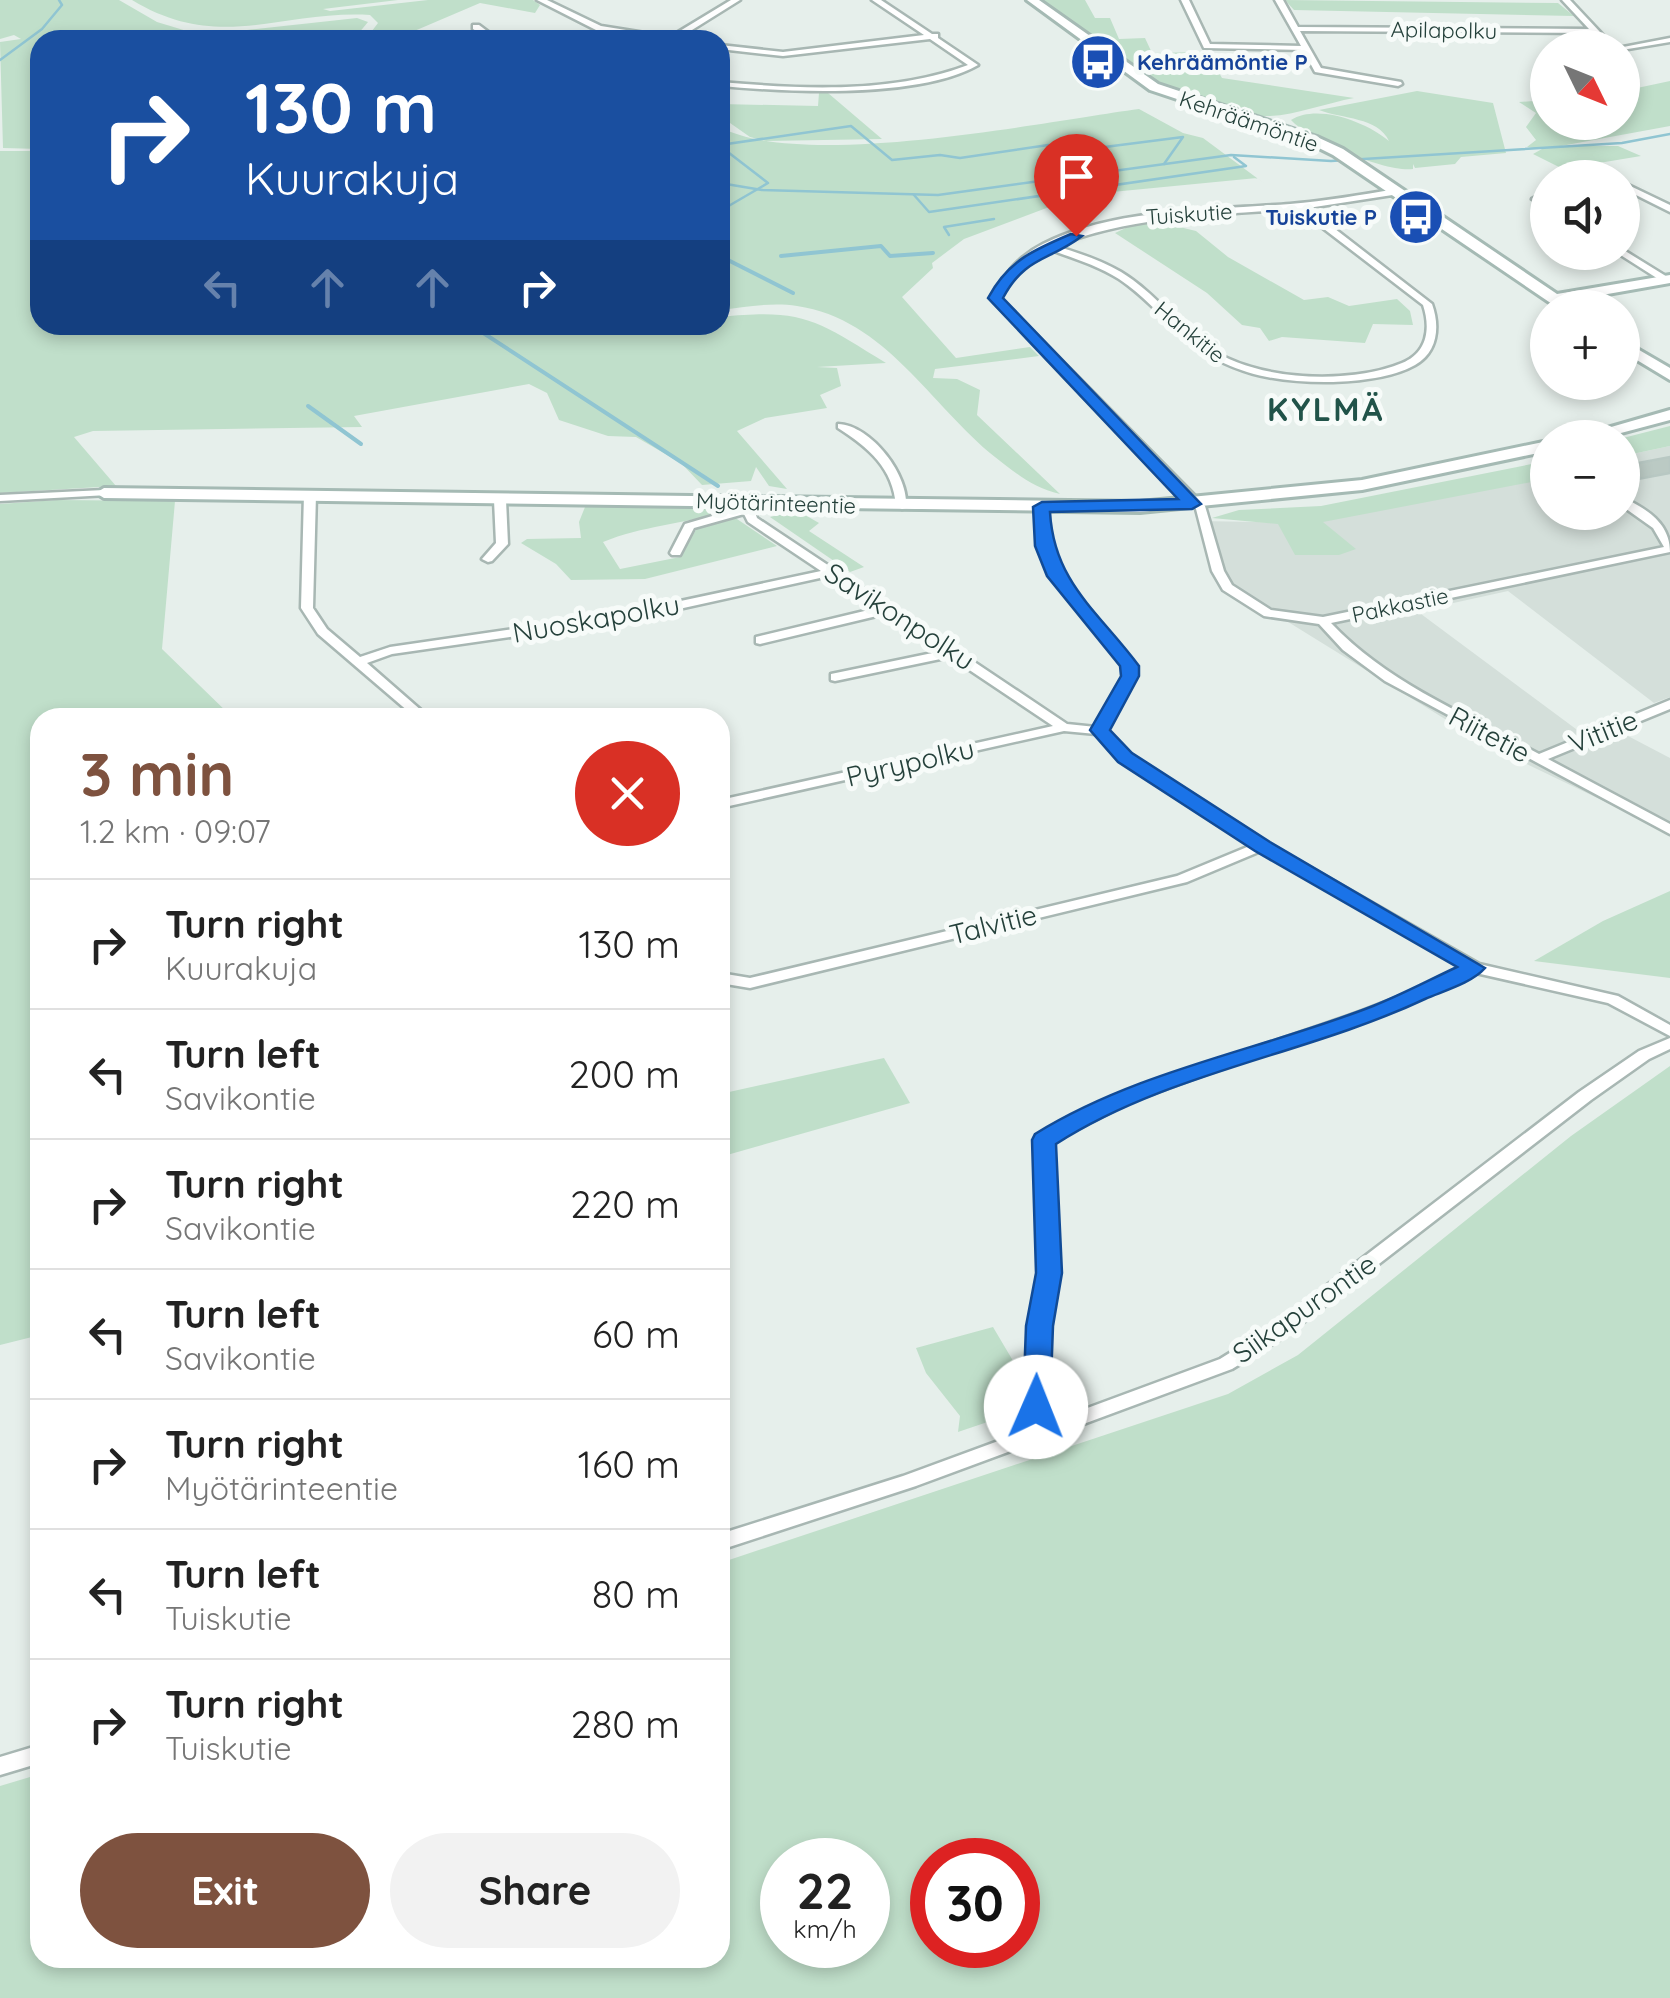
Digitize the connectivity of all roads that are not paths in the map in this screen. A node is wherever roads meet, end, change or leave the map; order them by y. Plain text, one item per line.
1 (541, 0) edge
2 (736, 0) edge
3 (876, 0) edge
4 (1032, 0) edge
5 (1184, 0) edge
6 (1279, 0) edge
7 (1566, 0) edge
8 (476, 27) dead end
9 (1296, 29) junction
10 (480, 30) edge
11 (611, 30) edge
12 (687, 30) edge
13 (1591, 30) edge
14 (1530, 31) edge
15 (935, 36) junction
16 (1670, 40) edge
17 (1640, 45) edge
18 (730, 48) edge
19 (1304, 48) junction
20 (1398, 84) dead end
21 (730, 85) edge
22 (1396, 192) junction
23 (1640, 193) edge
24 (1300, 206) junction
25 (1670, 209) edge
26 (1049, 246) junction
27 (1640, 263) edge
28 (1668, 280) edge
29 (1543, 290) edge
30 (1622, 290) edge
31 (1640, 356) edge
32 (1670, 376) edge
33 (1670, 415) edge
34 (1640, 423) edge
35 (842, 426) dead end
36 (1530, 450) edge
37 (104, 493) joint
38 (310, 494) junction
39 (0, 498) edge
40 (500, 500) junction
41 (749, 504) junction
42 (1192, 504) junction
43 (902, 506) junction
44 (1042, 507) junction
45 (1640, 513) edge
46 (1670, 549) edge
47 (676, 553) dead end
48 (488, 558) dead end
49 (832, 572) junction
50 (889, 610) junction
51 (1324, 621) junction
52 (760, 640) dead end
53 (956, 652) junction
54 (360, 661) junction
55 (836, 678) dead end
56 (1670, 704) edge
57 (413, 708) edge
58 (1064, 727) junction
59 (1100, 730) junction
60 (1537, 759) junction
61 (730, 802) edge
62 (1670, 830) edge
63 (1262, 846) junction
64 (1474, 968) junction
65 (730, 980) edge
66 (1670, 1031) edge
67 (1670, 1042) edge
68 (1050, 1427) junction
69 (730, 1539) edge
70 (30, 1757) edge
71 (0, 1766) edge

1 - 11 street
2 - 12 street
3 - 15 street
4 - 22 street, Kehräämöntie
5 - 19 street
6 - 9 street
7 - 13 street
8 - 10 street
9 - 14 street, Apilapolku
9 - 19 street
15 - 18 street
15 - 21 street
16 - 17 street
19 - 20 street
22 - 24 street, Tuiskutie
22 - 29 street, Kehräämöntie
23 - 25 street
24 - 26 street, Tuiskutie
24 - 26 street, Hankitie
26 - 42 street, Tuiskutie
27 - 28 street
28 - 30 street
31 - 32 street
33 - 34 street
35 - 43 street
36 - 42 street, Myötärinteentie
37 - 38 street, Myötärinteentie
37 - 39 street, Myötärinteentie
38 - 40 street, Myötärinteentie
38 - 54 street
40 - 41 street, Myötärinteentie
40 - 48 street
41 - 43 street, Myötärinteentie
41 - 47 street
41 - 49 street, Savikonpolku
42 - 44 street, Myötärinteentie
42 - 51 street, Pakkastie
43 - 44 street, Myötärinteentie
44 - 59 street
45 - 46 street, Pakkastie
46 - 51 street, Pakkastie
49 - 50 street, Savikonpolku
49 - 54 street, Nuoskapolku
50 - 52 street
50 - 53 street, Savikonpolku
51 - 60 street, Riitetie
53 - 55 street
53 - 58 street, Savikonpolku
54 - 57 street
56 - 60 street, Vititie
58 - 59 street, Pyrypolku
58 - 61 street, Pyrypolku
59 - 63 street
60 - 62 street, Riitetie
63 - 64 street
63 - 65 street, Talvitie
64 - 66 street
64 - 68 street
67 - 68 street, Siikapurontie
68 - 69 street, Siikapurontie
70 - 71 street

